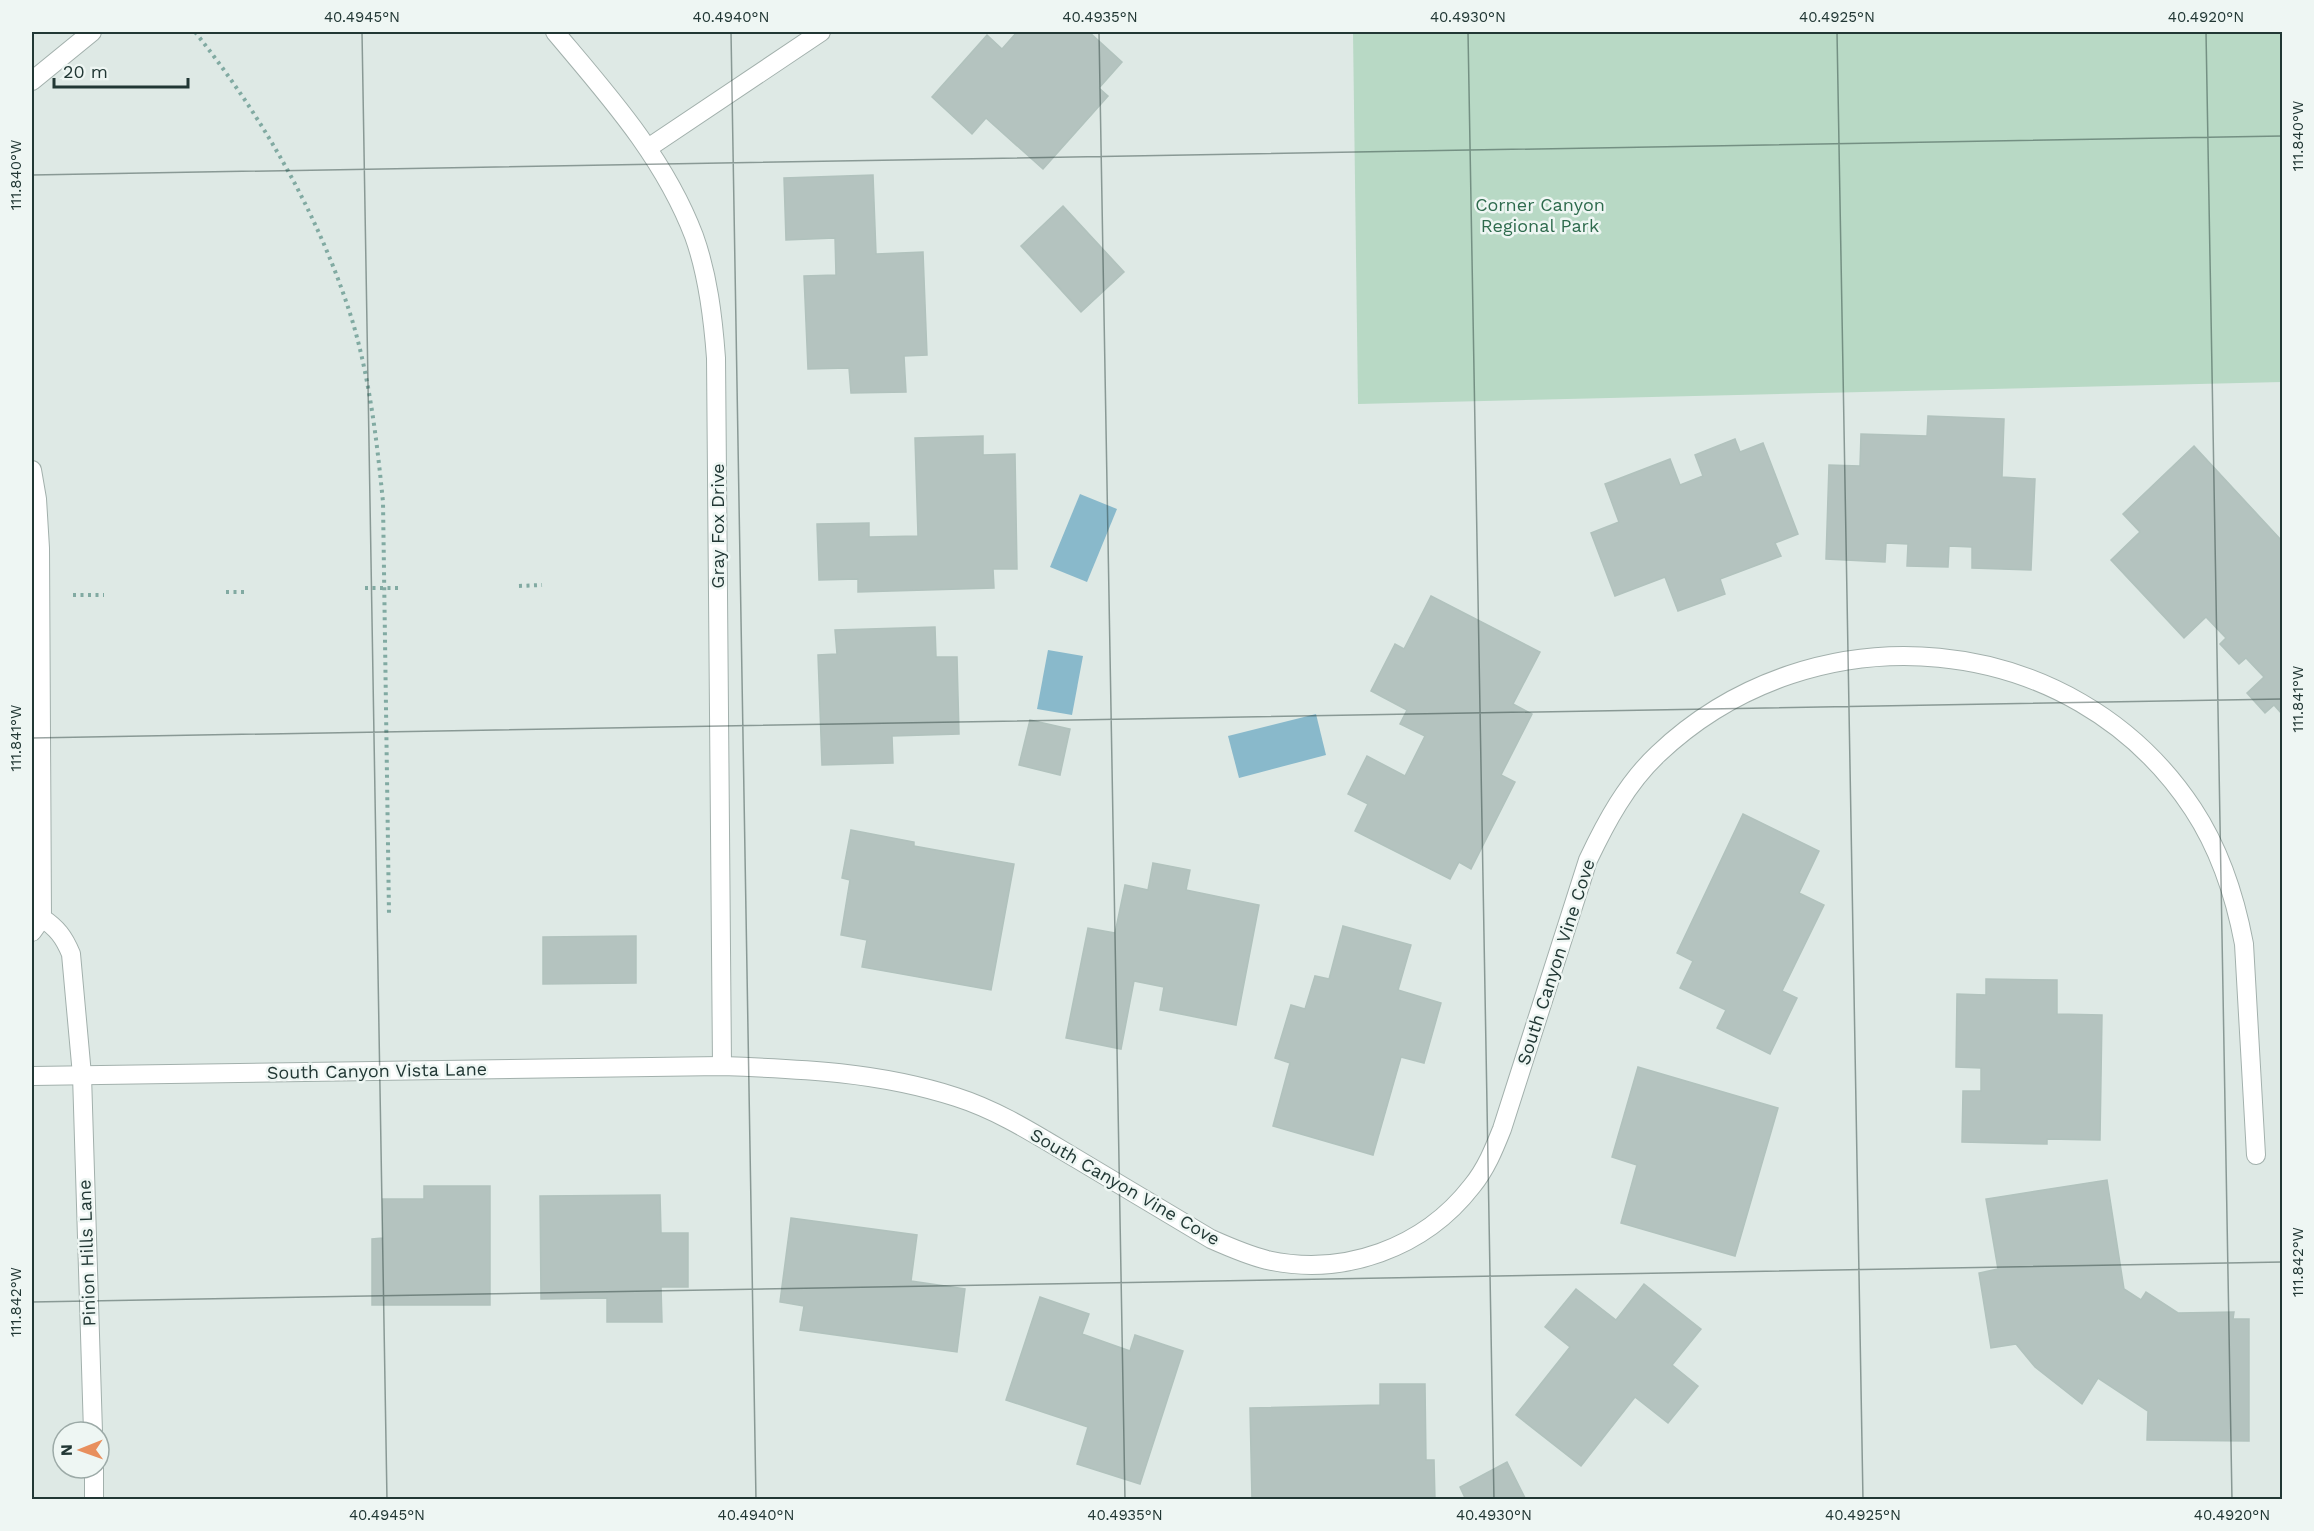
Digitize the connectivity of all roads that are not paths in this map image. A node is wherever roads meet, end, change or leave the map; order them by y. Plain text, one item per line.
1 (92, 32) edge
2 (555, 32) edge
3 (821, 32) edge
4 (32, 81) edge
5 (648, 148) junction
6 (32, 470) edge
7 (37, 925) edge
8 (722, 1066) junction
9 (82, 1075) junction
10 (32, 1076) edge
11 (2256, 1155) dead end
12 (93, 1420) edge
13 (94, 1480) edge
14 (94, 1500) edge

1 - 4 street
2 - 5 street, Gray Fox Drive
3 - 5 street
5 - 8 street, Gray Fox Drive
6 - 7 street
7 - 9 street, Pinion Hills Lane
8 - 9 street, South Canyon Vista Lane
8 - 11 street, South Canyon Vine Cove
9 - 10 street, South Canyon Vista Lane
9 - 12 street, Pinion Hills Lane
13 - 14 street

